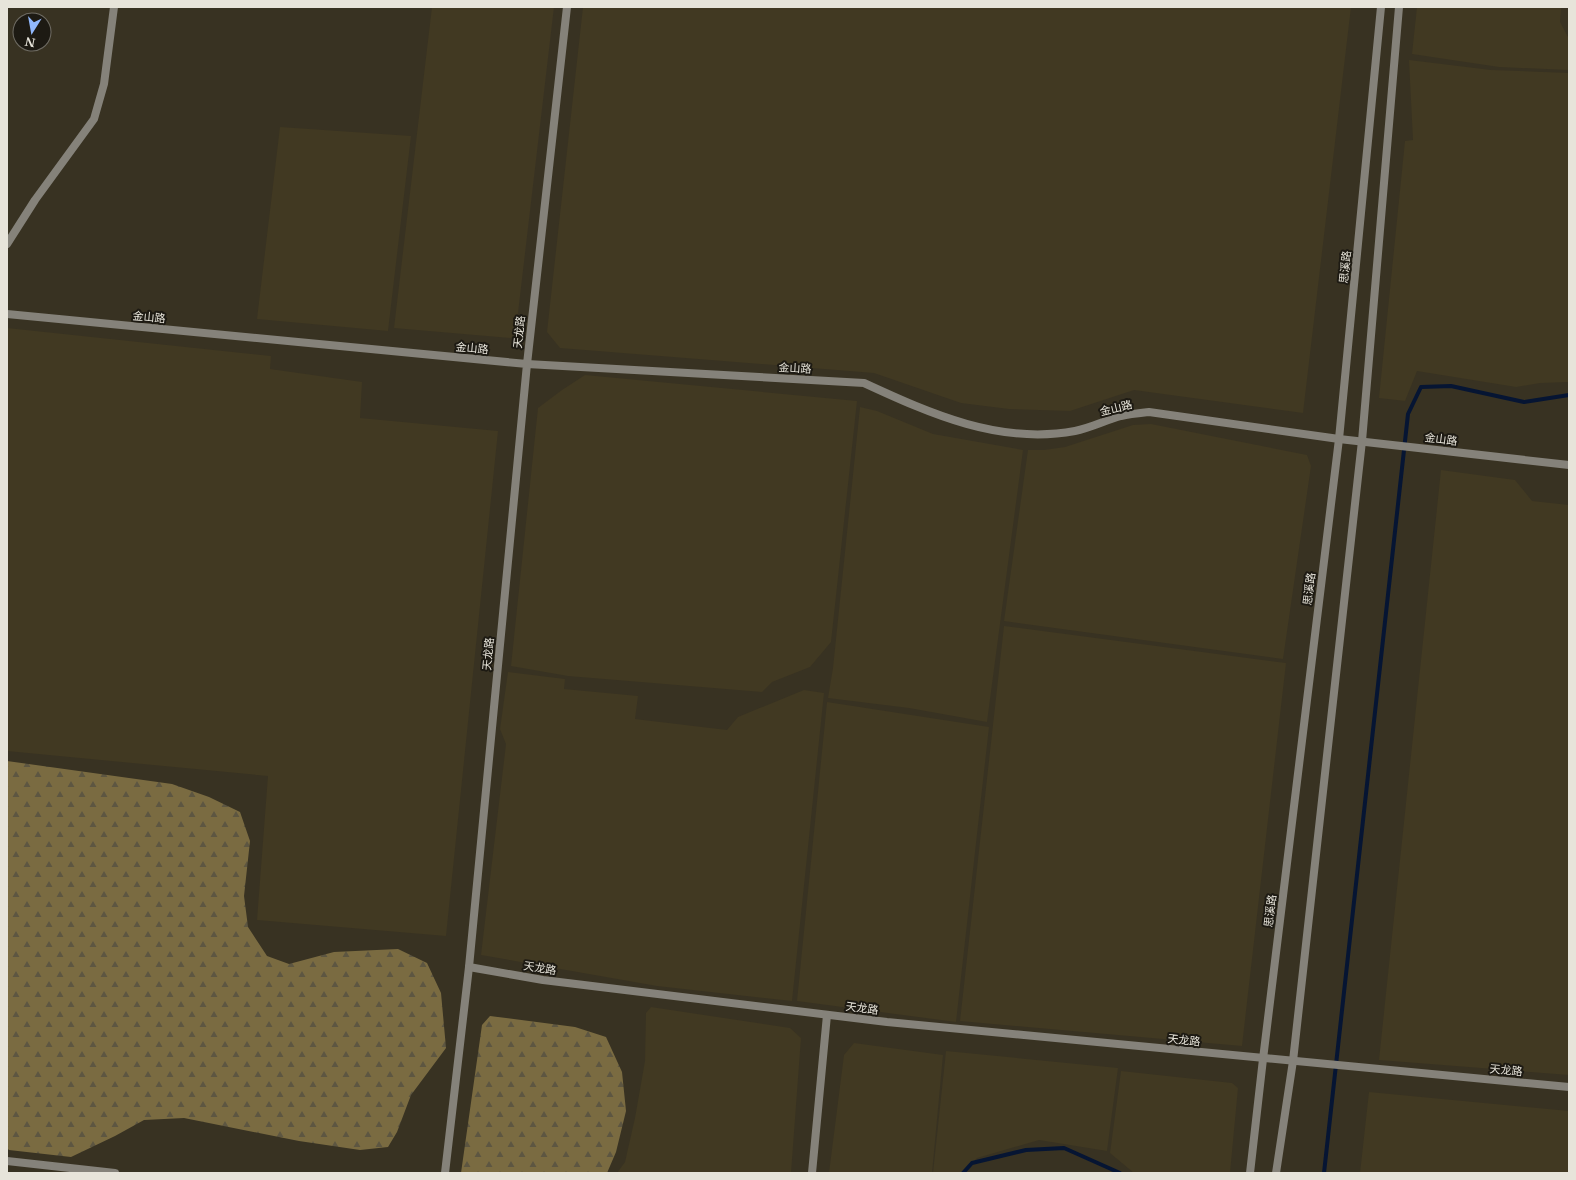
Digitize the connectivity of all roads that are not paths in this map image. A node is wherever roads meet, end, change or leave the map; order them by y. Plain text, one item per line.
1 (114, 7) edge
2 (567, 7) edge
3 (1381, 7) edge
4 (1399, 7) edge
5 (7, 244) edge
6 (7, 314) edge
7 (527, 364) junction
8 (1339, 439) junction
9 (1362, 441) junction
10 (1569, 465) edge
11 (469, 967) junction
12 (827, 1015) junction
13 (1263, 1058) junction
14 (1293, 1061) junction
15 (1569, 1087) edge
16 (7, 1160) edge
17 (115, 1173) edge
18 (445, 1173) edge
19 (812, 1173) edge
20 (1250, 1173) edge
21 (1276, 1173) edge

1 - 5 street
2 - 7 street, 天龙路
3 - 8 street, 思溪路
4 - 9 street
6 - 7 street, 金山路
7 - 8 street, 金山路
7 - 11 street, 天龙路
8 - 9 street, 金山路
8 - 13 street, 思溪路
9 - 10 street, 金山路
9 - 14 street
11 - 12 street, 天龙路
11 - 18 street
12 - 13 street, 天龙路
12 - 19 street
13 - 14 street, 天龙路
13 - 20 street, 思溪路
14 - 15 street, 天龙路
14 - 21 street
16 - 17 street

